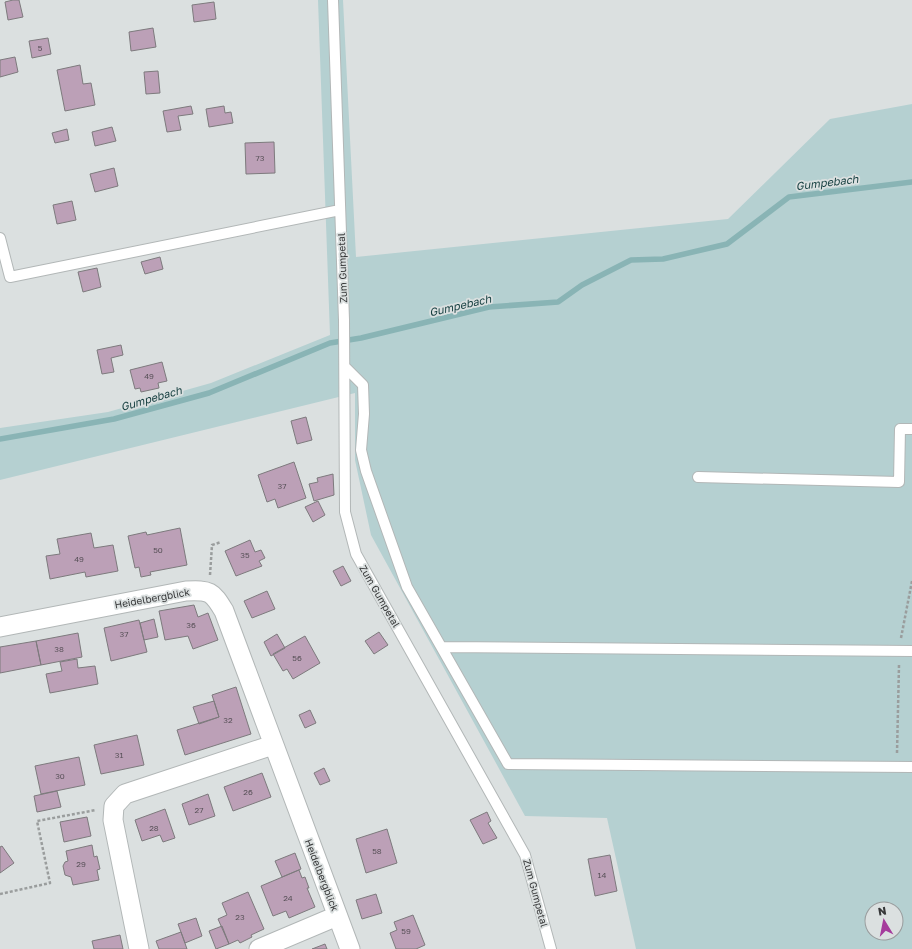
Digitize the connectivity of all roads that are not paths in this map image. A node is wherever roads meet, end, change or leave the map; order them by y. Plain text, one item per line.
1 (333, 0) edge
2 (340, 210) junction
3 (0, 238) edge
4 (345, 365) junction
5 (912, 429) edge
6 (698, 477) dead end
7 (0, 627) edge
8 (442, 647) junction
9 (912, 651) edge
10 (274, 745) junction
11 (912, 767) edge
12 (338, 916) junction
13 (139, 949) edge
14 (259, 949) edge
15 (350, 949) edge
16 (551, 949) edge

1 - 2 lane, Zum Gumpetal
2 - 3 lane
2 - 4 lane, Zum Gumpetal
4 - 8 lane
4 - 16 lane, Zum Gumpetal
5 - 6 lane
7 - 10 street, Heidelbergblick
8 - 9 lane
8 - 11 lane
10 - 12 street, Heidelbergblick
10 - 13 street
12 - 14 street, Heidelbergblick
12 - 15 street, Heidelbergblick

